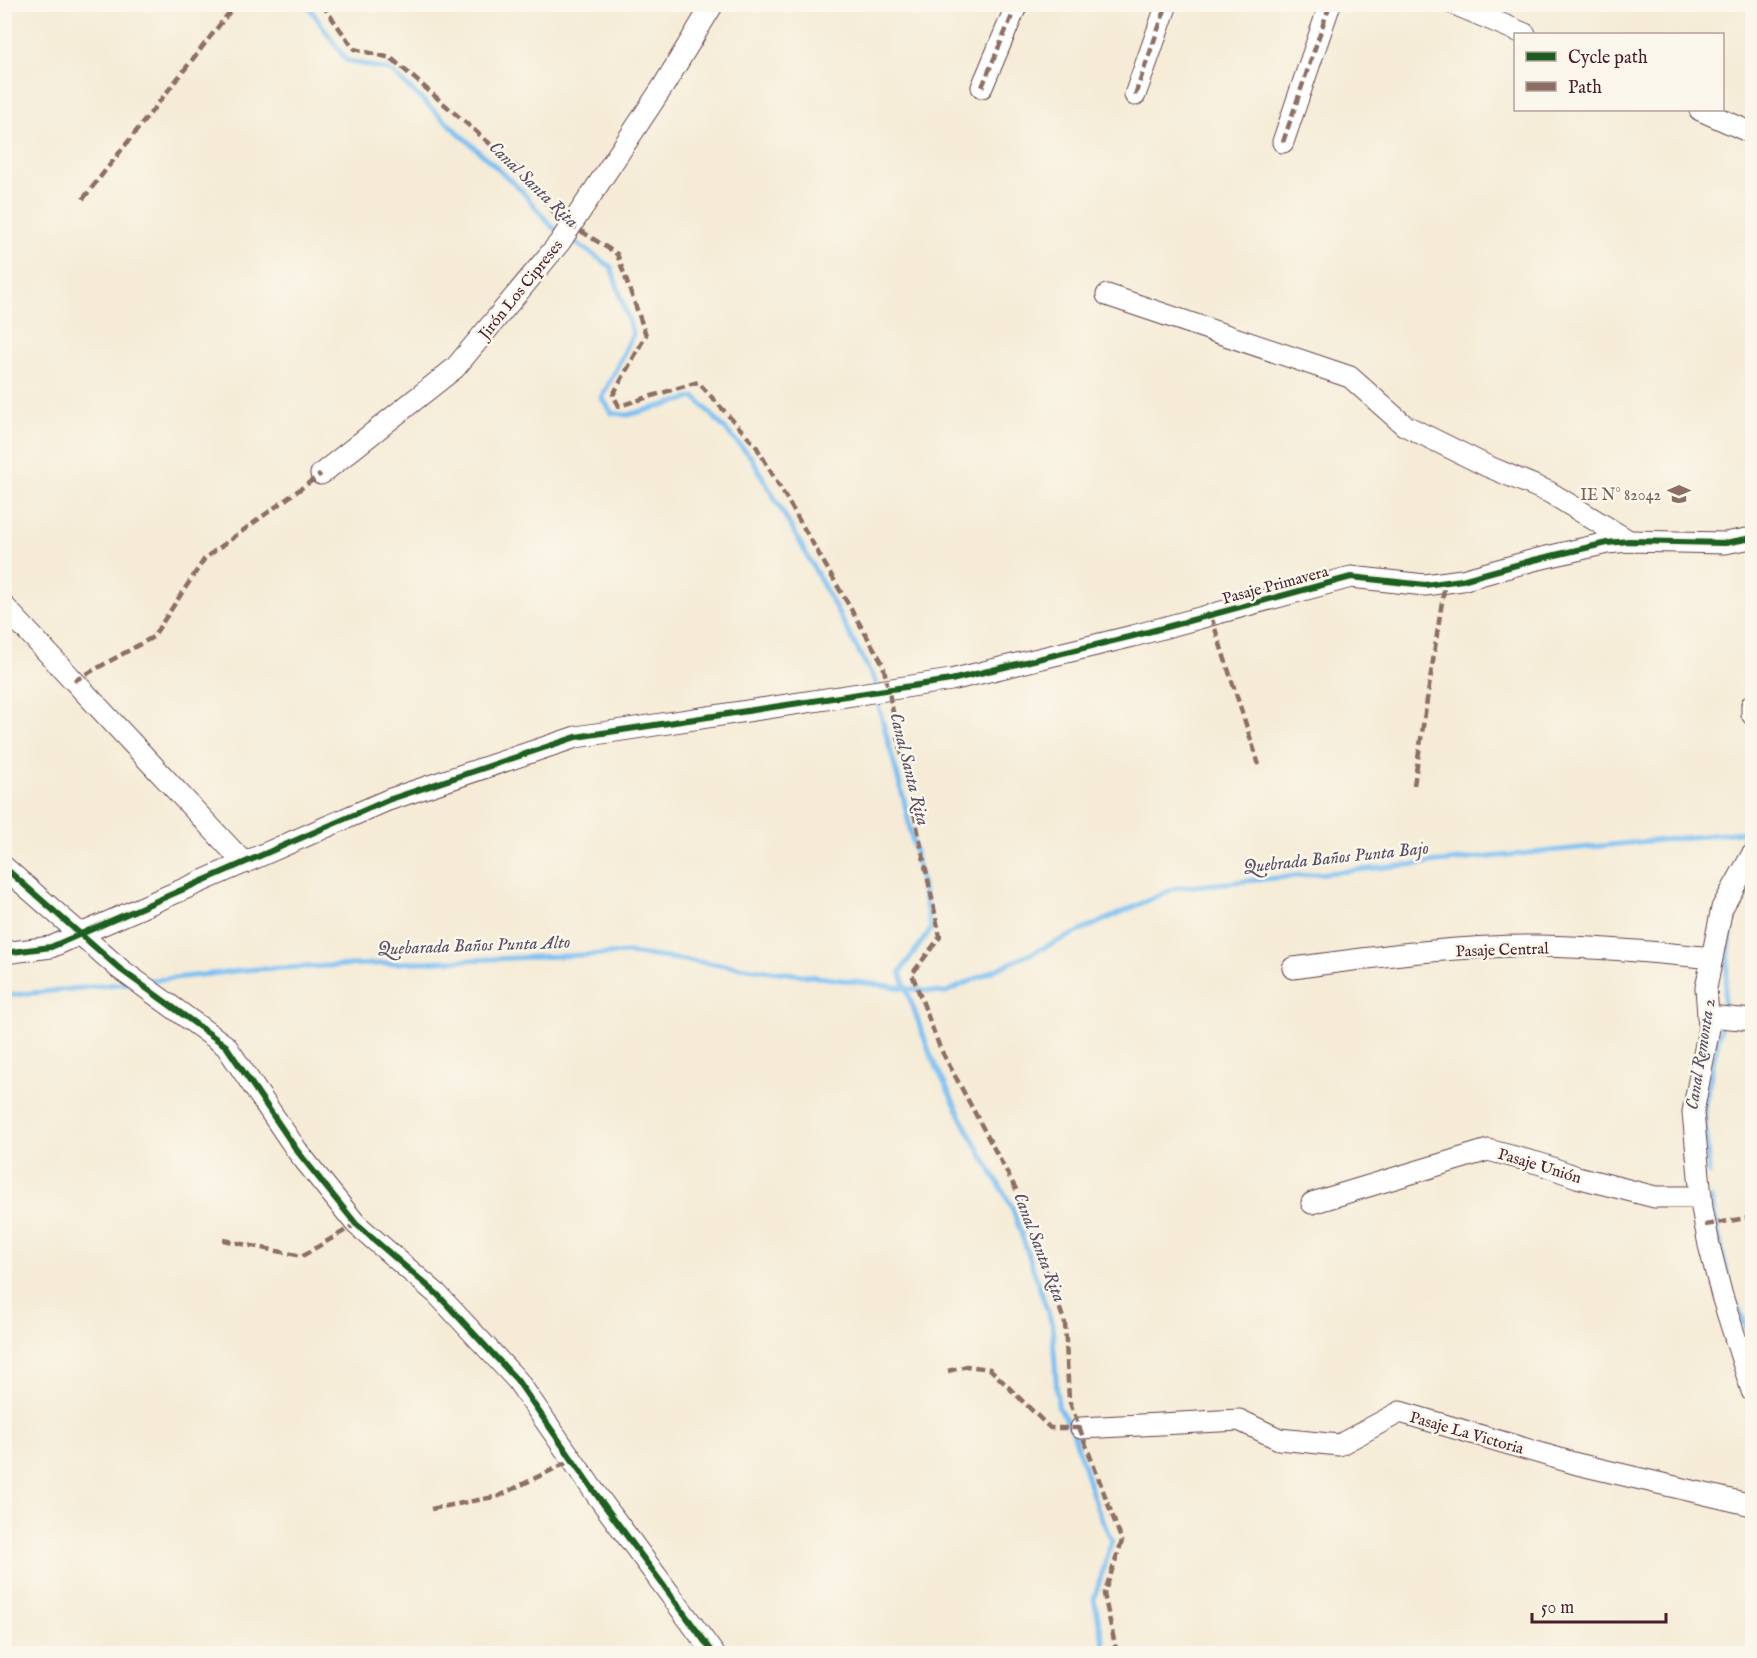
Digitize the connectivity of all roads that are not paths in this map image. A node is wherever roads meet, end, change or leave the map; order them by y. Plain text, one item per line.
1 (712, 4) edge
2 (1017, 4) edge
3 (1167, 4) edge
4 (1330, 4) edge
5 (1454, 4) edge
6 (1522, 33) edge
7 (982, 87) dead end
8 (1136, 95) dead end
9 (1702, 111) edge
10 (1752, 134) edge
11 (1283, 142) dead end
12 (1107, 295) dead end
13 (321, 474) dead end
14 (1752, 538) edge
15 (1629, 541) junction
16 (4, 606) edge
17 (1752, 705) edge
18 (1752, 714) edge
19 (1752, 855) edge
20 (244, 863) junction
21 (4, 867) edge
22 (82, 934) junction
23 (4, 953) edge
24 (1712, 958) junction
25 (1293, 968) dead end
26 (1708, 1016) junction
27 (1752, 1020) edge
28 (1701, 1197) junction
29 (1312, 1203) dead end
30 (1752, 1391) edge
31 (1081, 1428) dead end
32 (1752, 1505) edge
33 (714, 1653) edge

1 - 13 street, Jirón Los Cipreses
2 - 7 street
3 - 8 street
4 - 11 street
5 - 6 street
9 - 10 street
12 - 15 street
14 - 15 street, Pasaje Primavera
15 - 20 street, Pasaje Primavera
16 - 20 street
17 - 18 street
19 - 24 street
20 - 22 street, Pasaje Primavera
21 - 22 street
22 - 23 street, Pasaje Primavera
22 - 33 street
24 - 25 street, Pasaje Central
24 - 26 street
26 - 27 street
26 - 28 street
28 - 29 street, Pasaje Unión
28 - 30 street
31 - 32 street, Pasaje La Victoria

